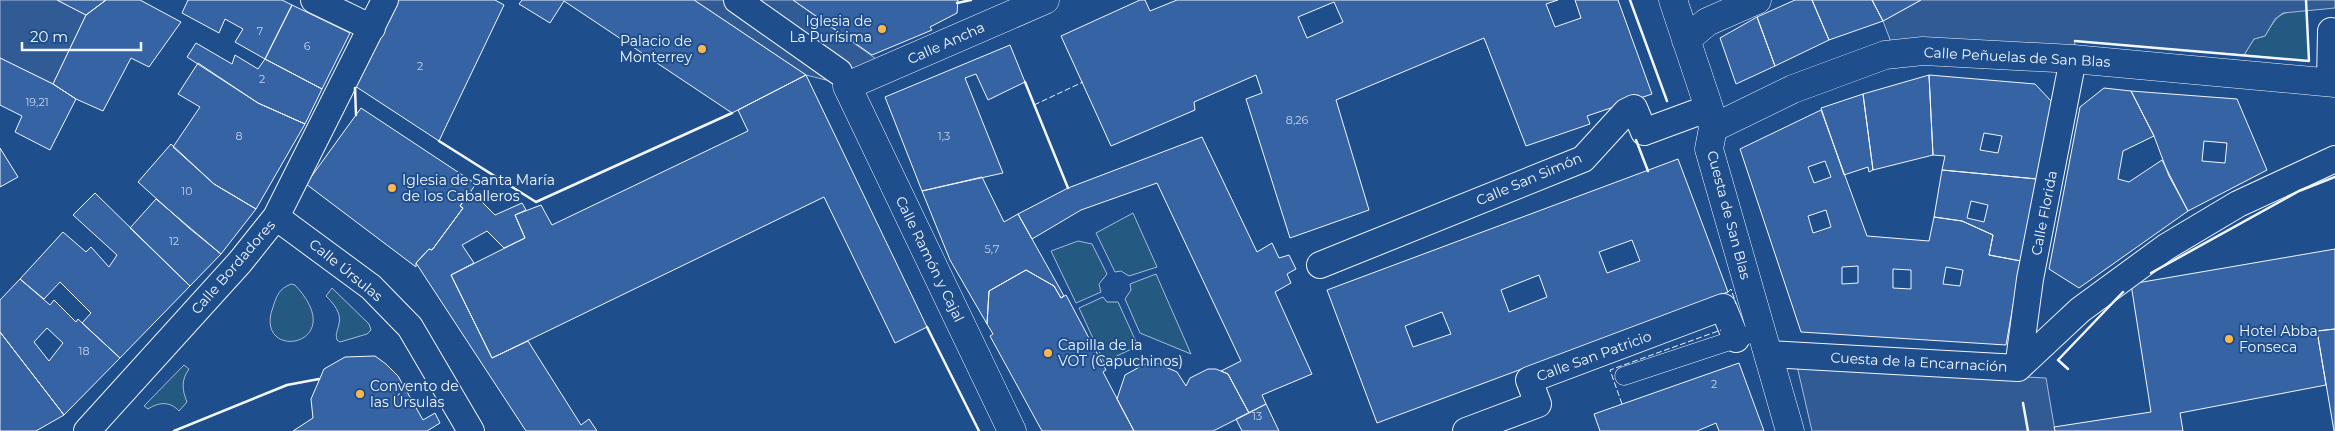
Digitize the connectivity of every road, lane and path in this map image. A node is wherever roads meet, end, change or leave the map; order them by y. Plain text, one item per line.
1 (314, 0) edge
2 (385, 0) edge
3 (737, 0) edge
4 (1045, 0) edge
5 (1673, 0) edge
6 (1757, 0) edge
7 (372, 28) junction
8 (2333, 31) edge
9 (1686, 40) junction
10 (2073, 59) junction
11 (843, 79) junction
12 (2333, 82) edge
13 (1711, 118) junction
14 (2335, 159) edge
15 (276, 218) junction
16 (1320, 265) dead end
17 (1736, 339) junction
18 (1766, 343) junction
19 (2018, 368) junction
20 (1624, 376) dead end
21 (87, 431) edge
22 (471, 431) edge
23 (1012, 431) edge
24 (1466, 431) edge
25 (1790, 431) edge

1 - 7 street
2 - 7 street, Calle Bordadores
3 - 11 street
4 - 11 street, Calle Ancha
5 - 9 street, Cuesta de San Blas
6 - 9 street
7 - 15 street, Calle Bordadores
8 - 12 street
9 - 13 street, Cuesta de San Blas
10 - 12 street, Calle Peñuelas de San Blas
10 - 13 street, Calle Peñuelas de San Blas
10 - 19 street, Calle Florida
11 - 23 street, Calle Ramón y Cajal
13 - 16 street, Calle San Simón
13 - 18 street, Cuesta de San Blas
14 - 19 street, Cuesta de la Encarnación
15 - 21 street, Calle Bordadores
15 - 22 street, Calle Úrsulas
17 - 18 lane
17 - 20 lane
17 - 24 street, Calle San Patricio
18 - 19 street, Cuesta de la Encarnación
18 - 25 street, Cuesta de San Blas

